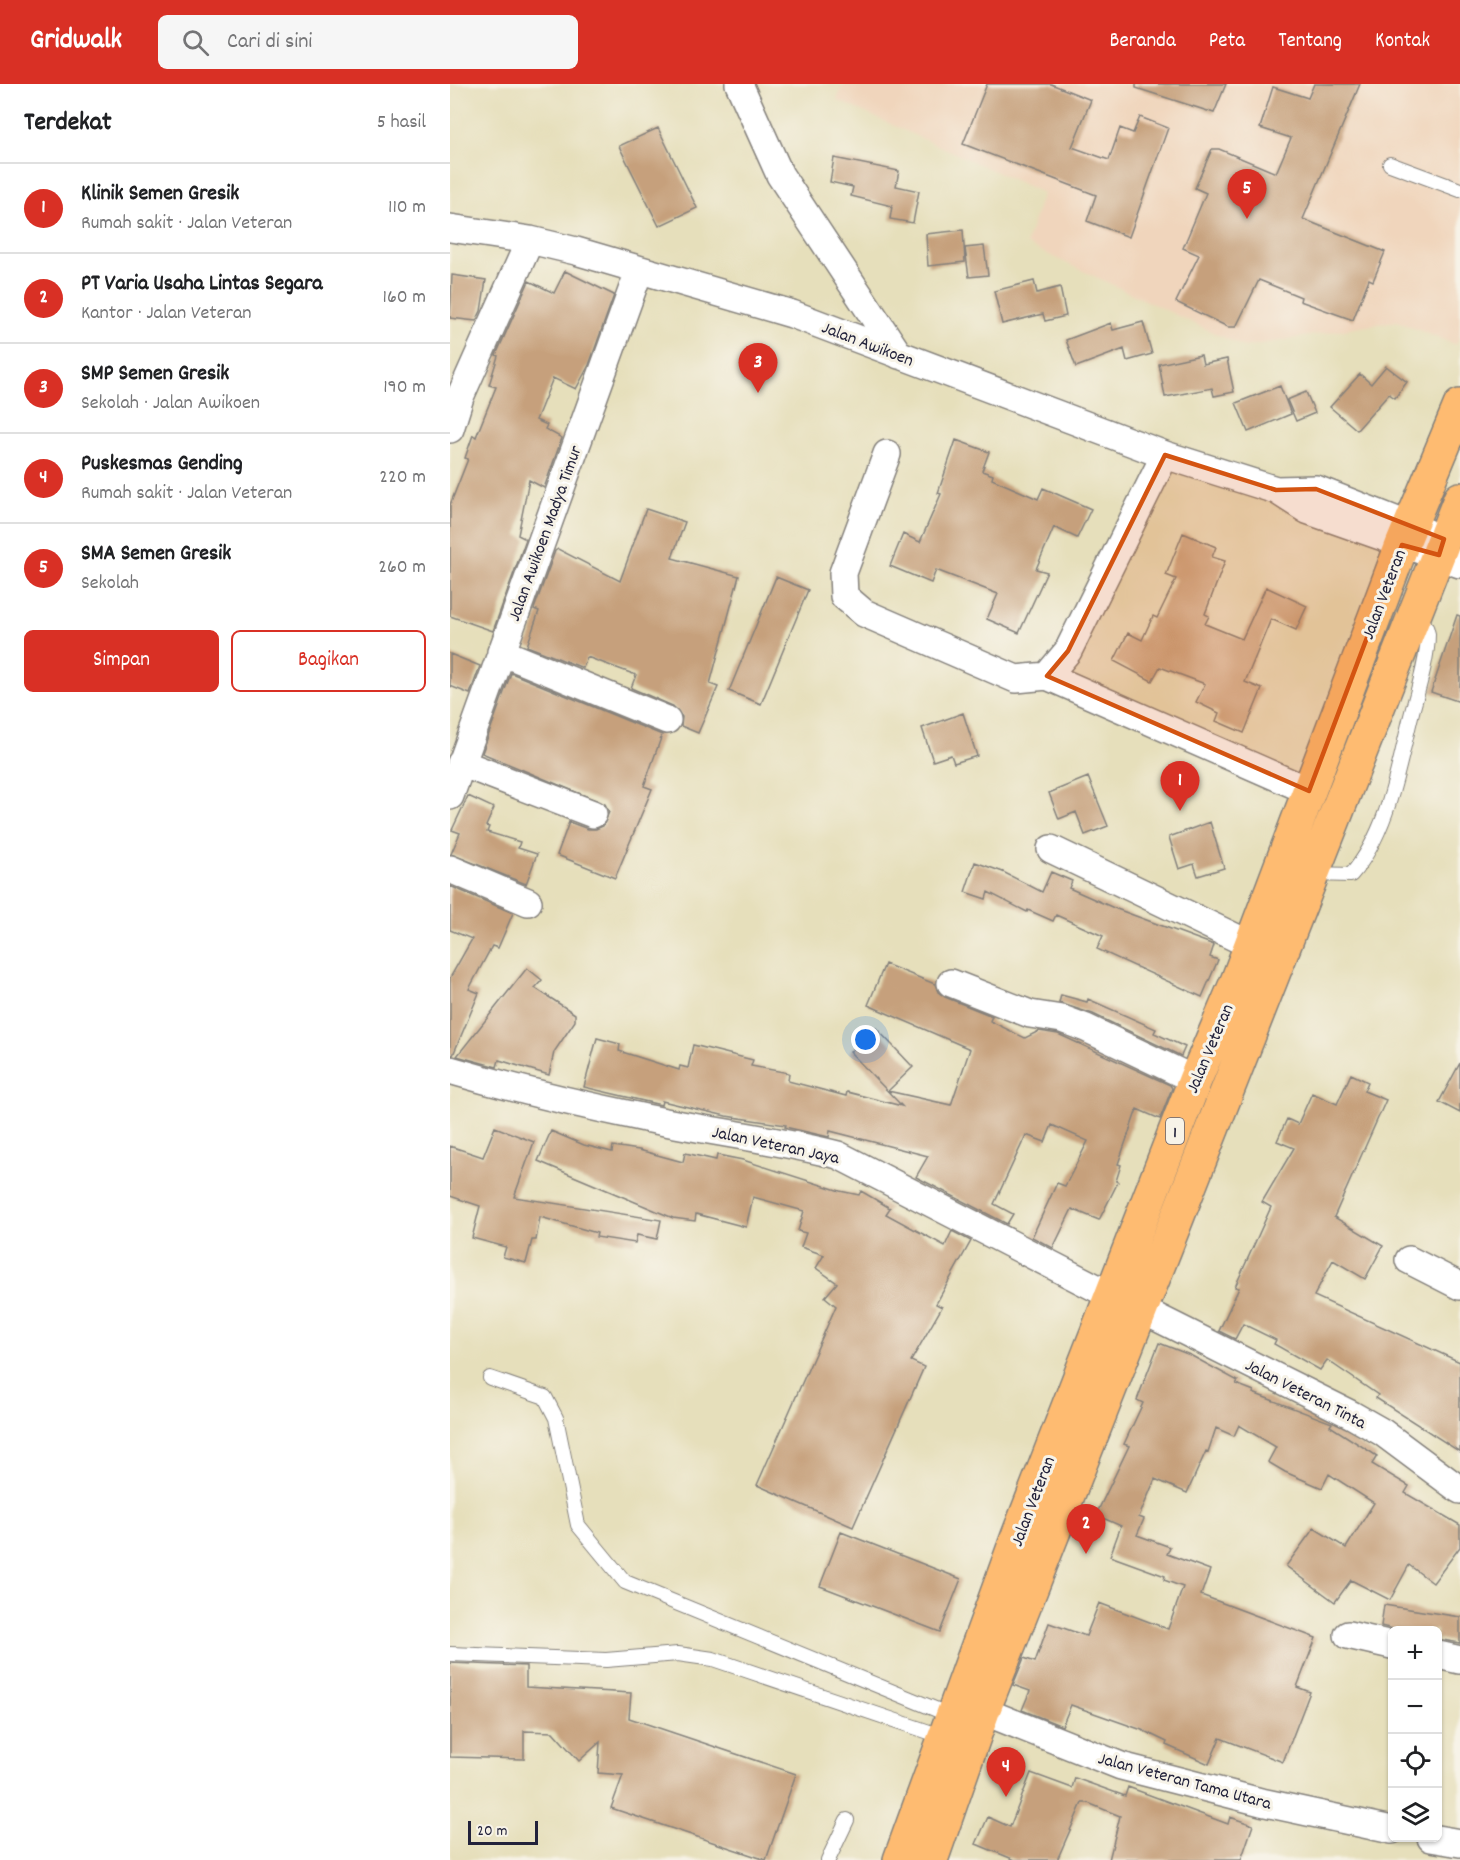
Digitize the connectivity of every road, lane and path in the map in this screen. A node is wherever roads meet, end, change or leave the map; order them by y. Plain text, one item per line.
1 (739, 84) edge
2 (1390, 164) dead end
3 (1460, 190) edge
4 (450, 228) edge
5 (530, 240) junction
6 (639, 271) junction
7 (899, 355) junction
8 (1460, 406) edge
9 (450, 429) edge
10 (887, 454) dead end
11 (1165, 455) junction
12 (1460, 499) edge
13 (1406, 535) junction
14 (1448, 553) edge
15 (501, 652) junction
16 (1047, 676) junction
17 (1404, 684) junction
18 (667, 720) dead end
19 (461, 764) junction
20 (1309, 791) junction
21 (450, 796) edge
22 (593, 814) dead end
23 (1051, 849) dead end
24 (450, 869) edge
25 (1314, 874) junction
26 (528, 902) dead end
27 (1251, 945) junction
28 (951, 983) dead end
29 (450, 1070) edge
30 (1195, 1080) junction
31 (1409, 1260) dead end
32 (1460, 1286) edge
33 (1112, 1296) junction
34 (1142, 1310) junction
35 (490, 1378) dead end
36 (1460, 1491) edge
37 (1348, 1635) dead end
38 (1388, 1644) edge
39 (450, 1654) edge
40 (1442, 1656) edge
41 (1460, 1660) edge
42 (961, 1722) junction
43 (847, 1820) dead end
44 (1388, 1829) edge
45 (1442, 1840) edge
46 (1460, 1843) edge
47 (828, 1860) edge
48 (900, 1860) edge
49 (930, 1860) edge

1 - 7 street
2 - 3 lane
4 - 5 street, Jalan Awikoen
5 - 6 street, Jalan Awikoen
5 - 9 street
6 - 7 street, Jalan Awikoen
6 - 15 street, Jalan Awikoen Madya Timur
7 - 11 street, Jalan Awikoen
8 - 13 highway, Jalan Veteran / 1
10 - 16 street
11 - 13 street, Jalan Awikoen
11 - 16 street
12 - 14 highway, Jalan Veteran / 1
13 - 14 street, Jalan Awikoen
13 - 20 highway, Jalan Veteran / 1
14 - 17 highway, Jalan Veteran / 1
15 - 18 street
15 - 19 street, Jalan Awikoen Madya Timur
16 - 20 street
17 - 25 highway, Jalan Veteran / 1
17 - 25 lane
19 - 21 street, Jalan Awikoen Madya Timur
19 - 22 street
20 - 27 highway, Jalan Veteran / 1
23 - 27 street
24 - 26 street
25 - 34 highway, Jalan Veteran / 1
27 - 30 highway, Jalan Veteran / 1
28 - 30 street
29 - 33 street, Jalan Veteran Jaya
30 - 33 highway, Jalan Veteran / 1
31 - 32 street
33 - 42 highway, Jalan Veteran / 1
34 - 36 street, Jalan Veteran Tinta
34 - 42 highway, Jalan Veteran / 1
35 - 42 lane
37 - 38 street
39 - 42 lane
40 - 41 street
42 - 44 street, Jalan Veteran Tama Utara
42 - 48 highway, Jalan Veteran / 1
42 - 49 highway, Jalan Veteran / 1
43 - 47 lane
45 - 46 street

